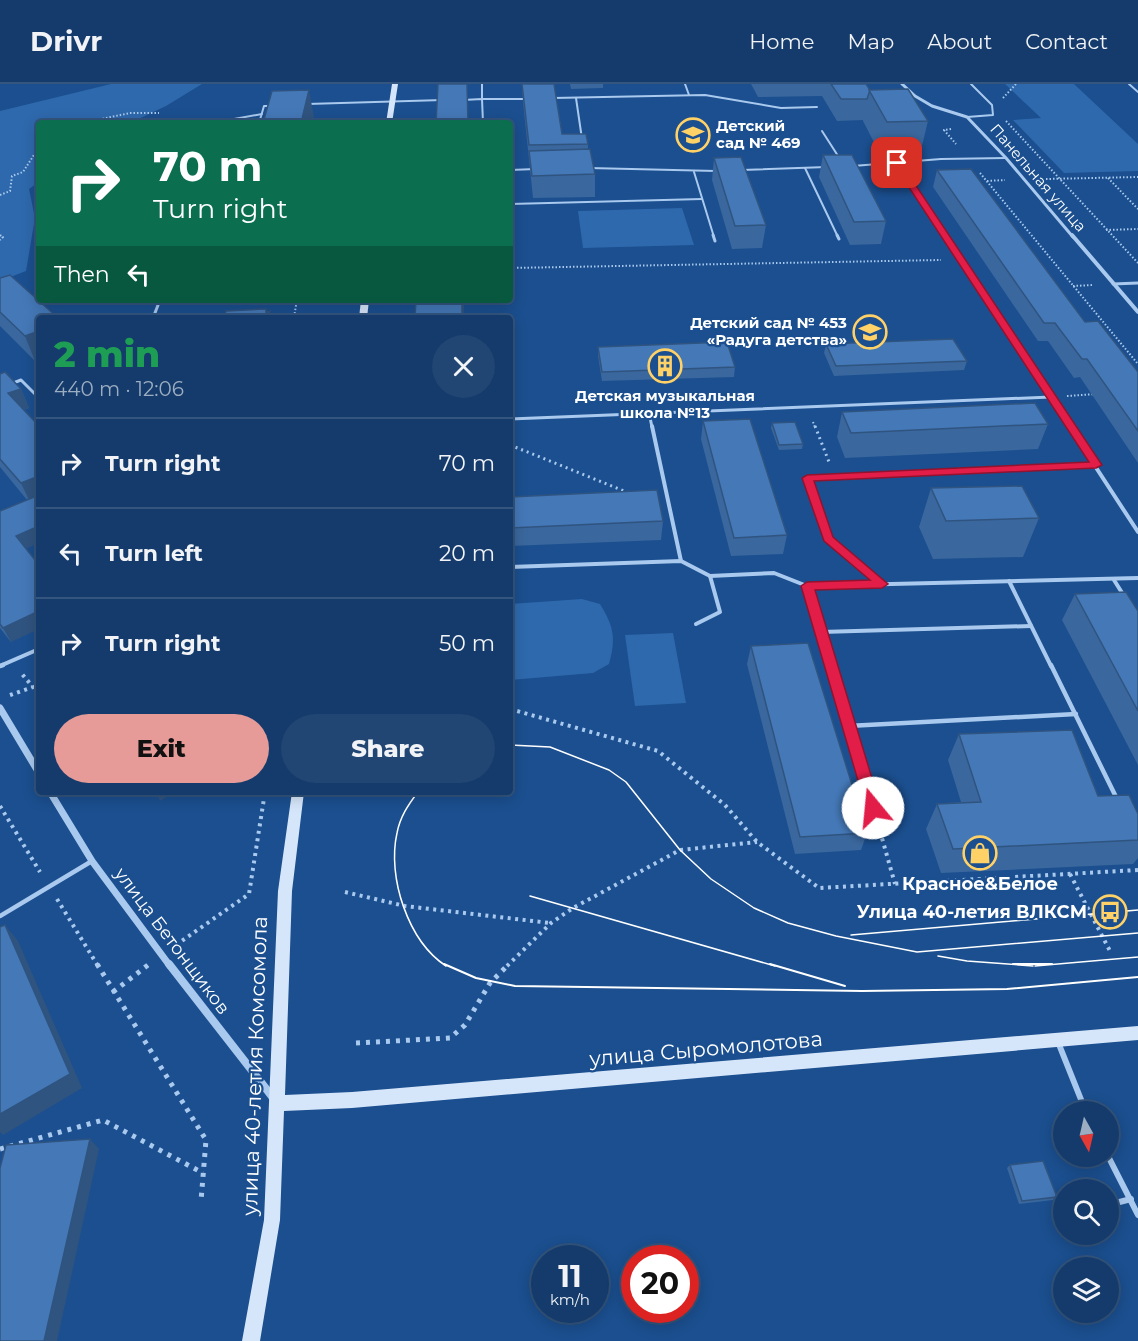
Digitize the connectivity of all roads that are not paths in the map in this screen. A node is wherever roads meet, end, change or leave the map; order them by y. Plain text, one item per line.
1 (395, 84) edge
2 (482, 84) edge
3 (686, 84) edge
4 (902, 84) edge
5 (971, 84) edge
6 (1129, 84) edge
7 (1138, 92) edge
8 (689, 95) junction
9 (553, 98) edge
10 (576, 98) junction
11 (482, 99) junction
12 (529, 99) edge
13 (451, 100) edge
14 (461, 100) edge
15 (392, 102) junction
16 (275, 105) edge
17 (299, 105) edge
18 (817, 106) dead end
19 (261, 114) junction
20 (967, 117) junction
21 (228, 120) edge
22 (260, 120) edge
23 (389, 120) edge
24 (483, 120) edge
25 (822, 131) dead end
26 (583, 148) edge
27 (1006, 158) junction
28 (897, 163) junction
29 (835, 167) edge
30 (585, 168) edge
31 (805, 168) junction
32 (542, 169) edge
33 (513, 170) edge
34 (716, 171) edge
35 (738, 171) edge
36 (694, 172) junction
37 (702, 199) junction
38 (513, 204) edge
39 (839, 239) dead end
40 (715, 241) dead end
41 (1138, 282) edge
42 (1113, 284) junction
43 (1138, 312) edge
44 (0, 388) edge
45 (36, 395) edge
46 (1051, 397) junction
47 (649, 413) junction
48 (513, 419) edge
49 (1096, 465) junction
50 (1138, 532) edge
51 (681, 561) junction
52 (513, 567) edge
53 (710, 576) junction
54 (1138, 578) edge
55 (1114, 580) junction
56 (1009, 581) junction
57 (882, 584) junction
58 (807, 586) junction
59 (1126, 600) edge
60 (696, 624) dead end
61 (1031, 626) junction
62 (821, 632) junction
63 (36, 650) edge
64 (0, 666) edge
65 (0, 708) edge
66 (1076, 714) junction
67 (848, 726) junction
68 (36, 768) edge
69 (52, 795) edge
70 (298, 795) edge
71 (1120, 804) edge
72 (873, 808) road end
73 (92, 861) junction
74 (0, 916) edge
75 (1138, 1033) edge
76 (1057, 1040) junction
77 (1082, 1101) edge
78 (278, 1103) junction
79 (1113, 1167) edge
80 (1131, 1199) junction
81 (1119, 1202) edge
82 (1138, 1215) edge
83 (251, 1341) edge

1 - 15 main road
2 - 11 lane
3 - 8 lane
4 - 20 street, Панельная улица
5 - 20 lane
6 - 7 lane
8 - 10 lane
8 - 18 lane
9 - 10 lane
10 - 26 lane
11 - 12 lane
11 - 14 lane
11 - 24 lane
13 - 15 lane
15 - 17 lane
15 - 23 main road
16 - 19 lane
19 - 21 lane
19 - 22 lane
20 - 27 street, Панельная улица
25 - 28 lane
27 - 28 lane
27 - 42 street, Панельная улица
28 - 46 lane
29 - 31 lane
30 - 36 lane
31 - 35 lane
31 - 39 lane
32 - 33 lane
34 - 36 lane
36 - 37 lane
37 - 38 lane
37 - 40 lane
41 - 42 lane
42 - 43 street, Панельная улица
44 - 45 lane
46 - 47 lane
46 - 49 lane
47 - 48 lane
47 - 51 lane
49 - 50 lane
49 - 57 lane
51 - 52 lane
51 - 53 lane
53 - 58 lane
53 - 60 lane
54 - 55 lane
55 - 56 lane
55 - 59 lane
56 - 57 lane
56 - 61 lane
57 - 58 lane
58 - 62 lane
61 - 62 lane
61 - 66 lane
62 - 67 lane
63 - 64 lane
65 - 68 street
66 - 67 lane
66 - 71 lane
67 - 72 lane
69 - 73 street, улица Бетонщиков
70 - 78 main road, улица 40-летия Комсомола
73 - 74 lane
73 - 78 street, улица Бетонщиков
75 - 76 main road, улица Сыромолотова
76 - 77 lane
76 - 78 main road, улица Сыромолотова
78 - 83 main road, улица 40-летия Комсомола
79 - 80 lane
80 - 81 lane
80 - 82 lane

